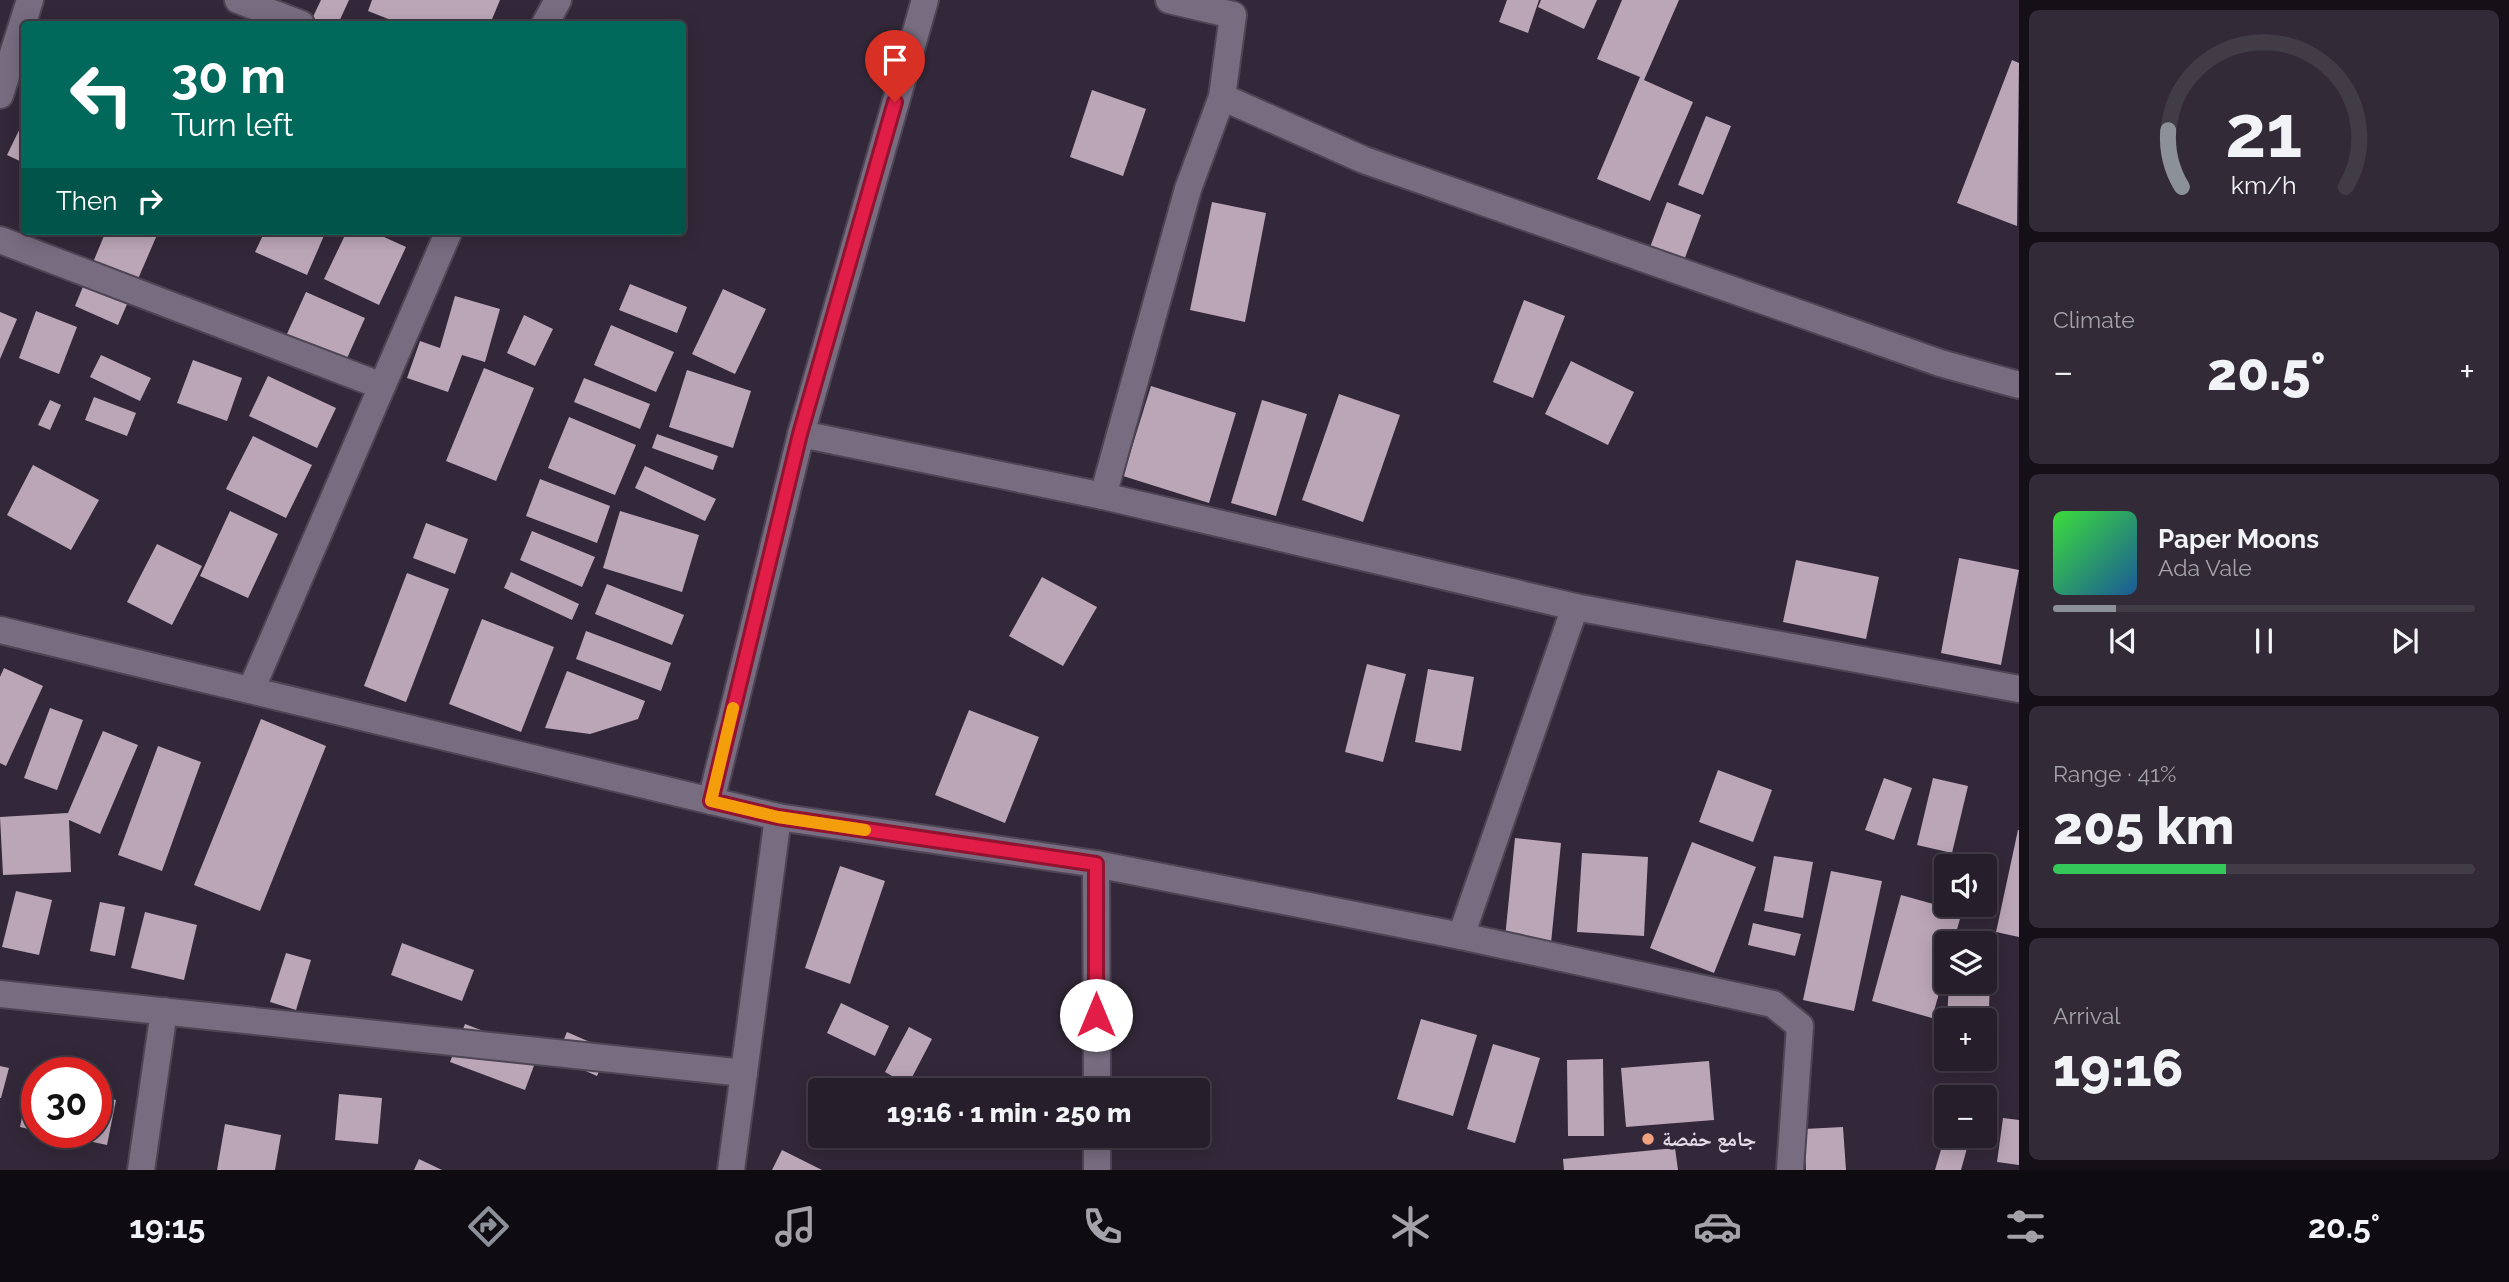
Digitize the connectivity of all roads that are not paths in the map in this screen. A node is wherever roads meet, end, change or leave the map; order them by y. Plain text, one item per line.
1 (30, 0) edge
2 (238, 0) edge
3 (558, 0) edge
4 (925, 0) edge
5 (1169, 0) edge
6 (1235, 8) edge
7 (23, 21) edge
8 (293, 21) edge
9 (547, 21) edge
10 (21, 28) edge
11 (0, 95) edge
12 (1222, 97) junction
13 (447, 235) edge
14 (0, 240) edge
15 (2019, 385) edge
16 (382, 386) junction
17 (800, 434) junction
18 (1103, 496) junction
19 (1575, 607) junction
20 (0, 630) edge
21 (2019, 689) edge
22 (251, 690) junction
23 (711, 801) junction
24 (778, 817) junction
25 (1096, 864) junction
26 (1461, 936) junction
27 (0, 994) edge
28 (164, 1012) junction
29 (744, 1073) junction
30 (1097, 1078) edge
31 (1097, 1148) edge
32 (141, 1170) edge
33 (731, 1170) edge
34 (1097, 1170) edge
35 (1790, 1170) edge

1 - 7 street
2 - 8 street
3 - 9 street
4 - 17 street
5 - 6 street
6 - 12 street
10 - 11 street
12 - 15 street
12 - 18 street
13 - 16 street
14 - 16 street
16 - 22 street
17 - 18 street
17 - 23 street
18 - 19 street
19 - 21 street
19 - 26 street
20 - 22 street
22 - 23 street
23 - 24 street
24 - 25 street
24 - 29 street
25 - 26 street
25 - 30 street
26 - 35 street
27 - 28 street
28 - 29 street
28 - 32 street
29 - 33 street
31 - 34 street

